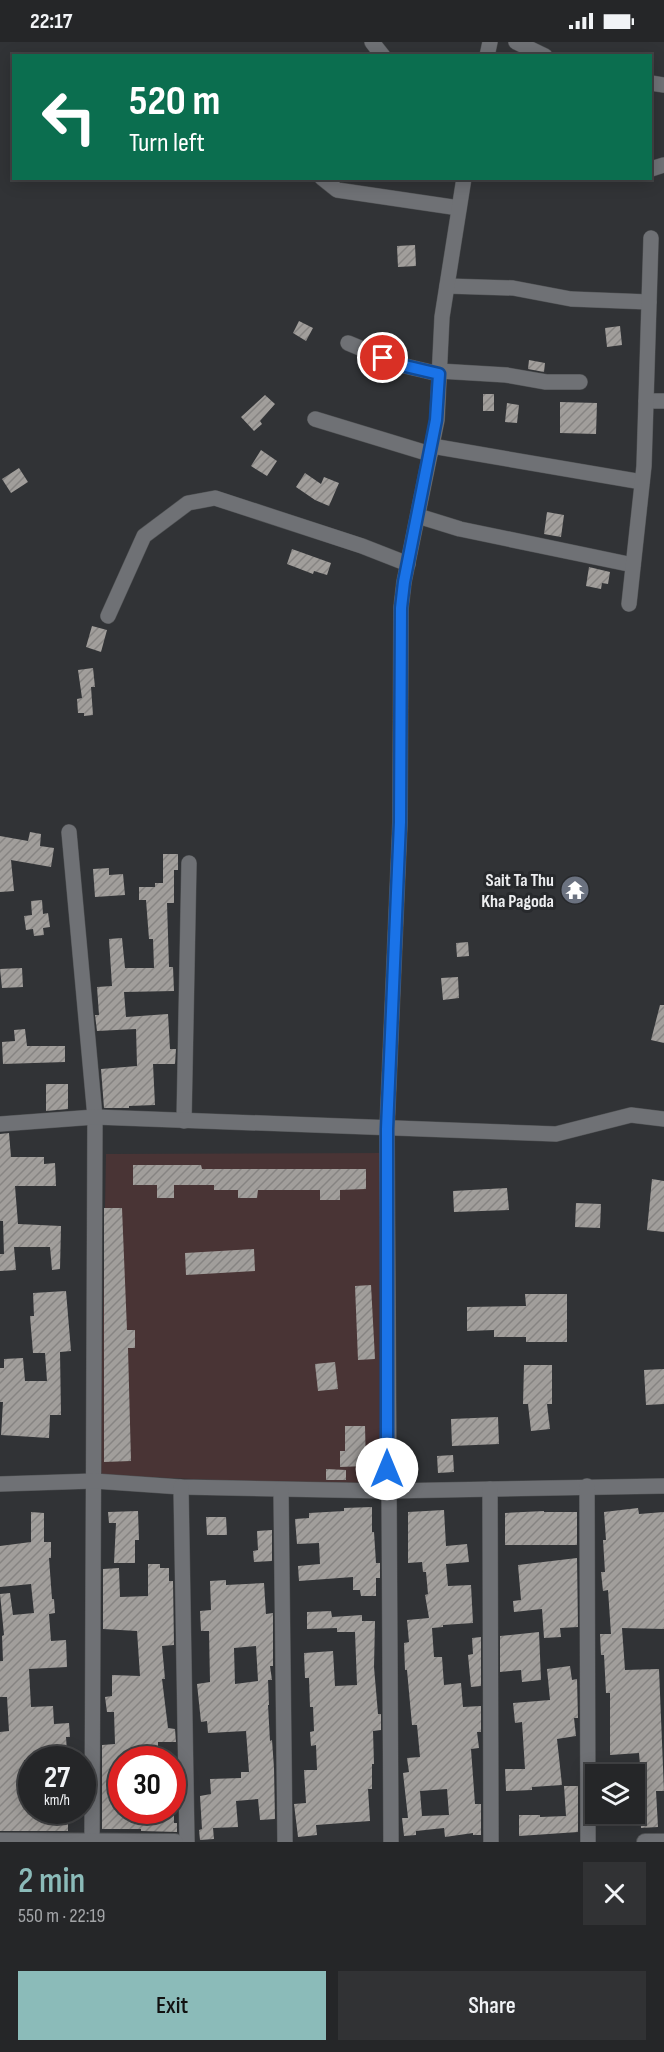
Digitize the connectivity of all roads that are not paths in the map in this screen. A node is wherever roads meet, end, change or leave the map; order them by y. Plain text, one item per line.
1 (372, 42) edge
2 (516, 42) edge
3 (544, 50) edge
4 (381, 54) edge
5 (324, 180) edge
6 (464, 180) edge
7 (459, 208) junction
8 (651, 238) dead end
9 (447, 286) junction
10 (649, 302) junction
11 (348, 343) dead end
12 (439, 373) junction
13 (580, 382) dead end
14 (646, 401) junction
15 (664, 401) edge
16 (315, 419) dead end
17 (431, 450) junction
18 (642, 482) junction
19 (418, 516) junction
20 (408, 564) junction
21 (633, 565) junction
22 (629, 604) dead end
23 (108, 616) dead end
24 (69, 832) dead end
25 (189, 863) dead end
26 (95, 1117) junction
27 (664, 1119) edge
28 (184, 1121) junction
29 (0, 1124) edge
30 (387, 1129) junction
31 (94, 1481) junction
32 (0, 1484) edge
33 (587, 1486) junction
34 (664, 1486) edge
35 (181, 1487) junction
36 (490, 1489) junction
37 (281, 1490) junction
38 (387, 1491) junction
39 (0, 1840) edge
40 (92, 1841) edge
41 (175, 1842) edge
42 (187, 1842) edge
43 (285, 1842) edge
44 (391, 1842) edge
45 (490, 1842) edge
46 (588, 1842) edge
47 (645, 1842) edge
48 (664, 1842) edge

1 - 4 street
2 - 3 street
5 - 7 street
6 - 7 street
7 - 9 street
8 - 10 street
9 - 10 street
9 - 12 street
10 - 14 street
11 - 12 street
12 - 13 street
12 - 17 street
14 - 15 street
14 - 18 street
16 - 17 street
17 - 18 street
17 - 19 street
18 - 21 street
19 - 20 street
19 - 21 street
20 - 23 street
20 - 30 street
21 - 22 street
24 - 26 street
25 - 28 street
26 - 28 street
26 - 29 street
26 - 31 street
27 - 30 street
28 - 30 street
30 - 38 street
31 - 32 street
31 - 35 street
31 - 40 street
33 - 34 street
33 - 36 street
33 - 46 street
35 - 37 street
35 - 42 street
36 - 38 street
36 - 45 street
37 - 38 street
37 - 43 street
38 - 44 street
39 - 40 street
40 - 41 street
47 - 48 street

